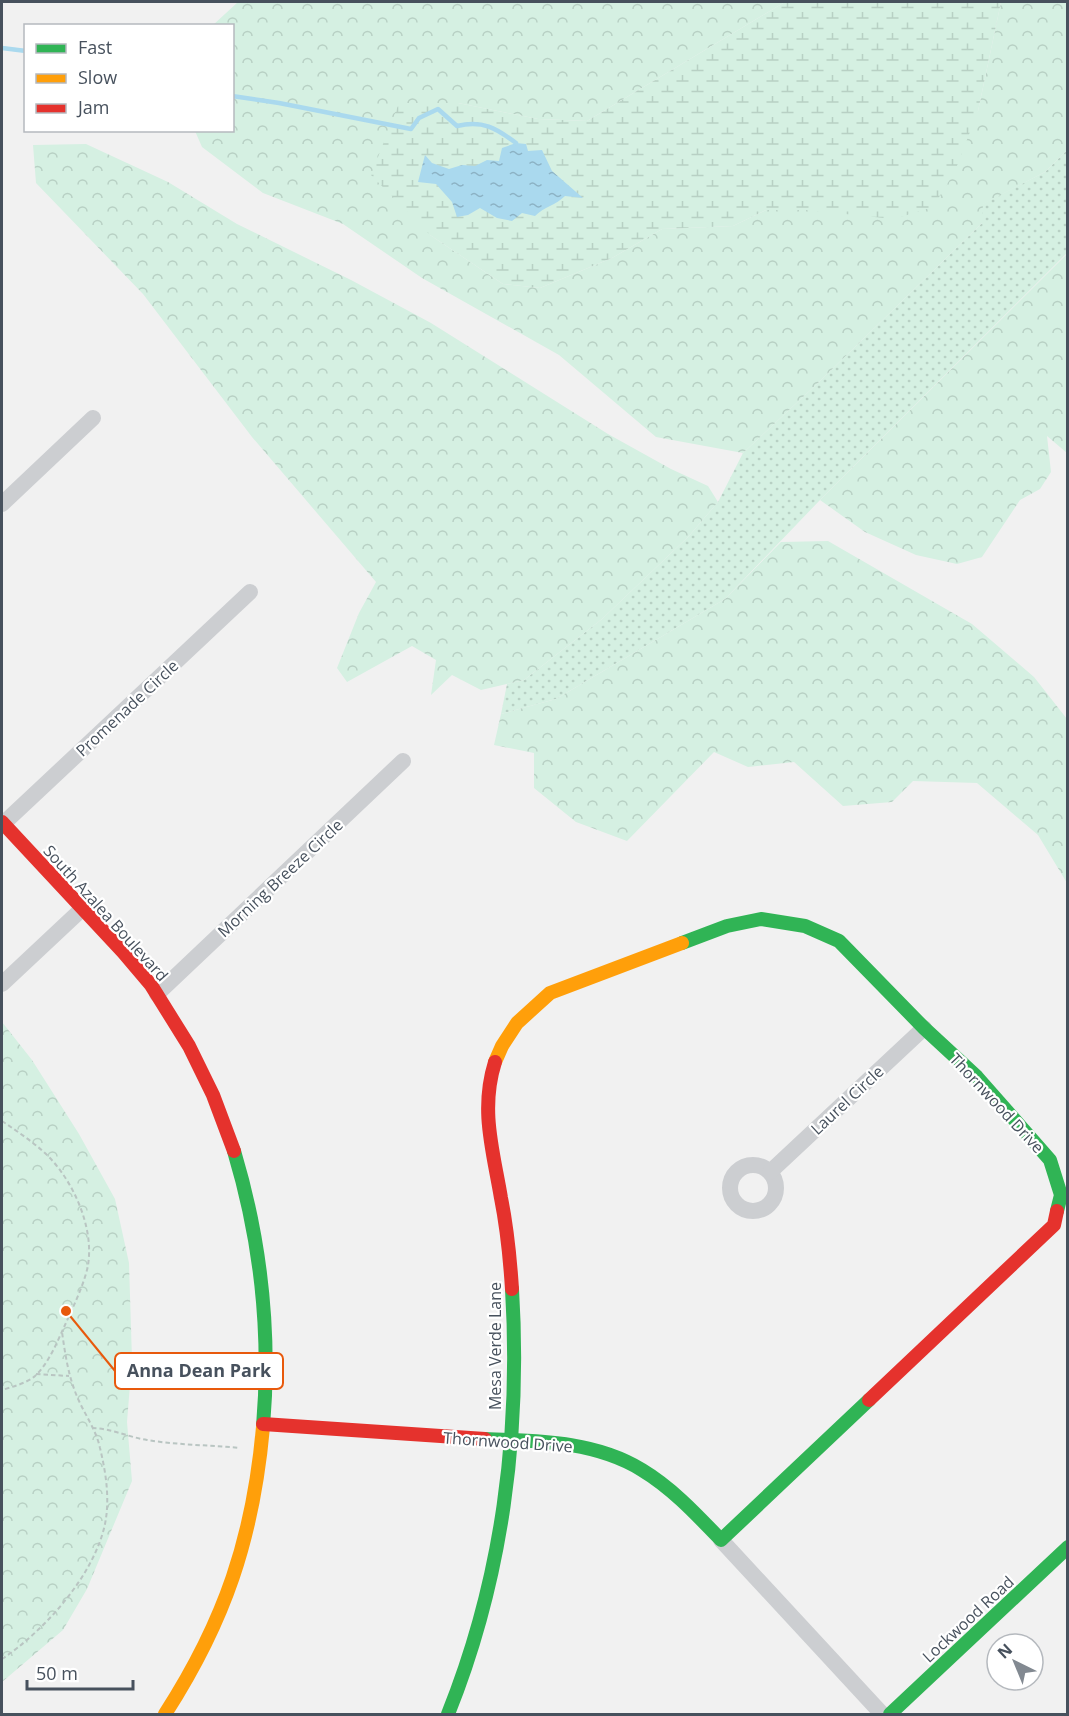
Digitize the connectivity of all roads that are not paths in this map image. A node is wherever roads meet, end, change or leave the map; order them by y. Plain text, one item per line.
1 (93, 418) dead end
2 (2, 504) edge
3 (250, 592) dead end
4 (403, 761) dead end
5 (2, 823) edge
6 (82, 909) junction
7 (2, 984) edge
8 (157, 993) junction
9 (550, 993) joint
10 (924, 1028) junction
11 (770, 1172) dead end
12 (263, 1424) junction
13 (510, 1441) junction
14 (722, 1540) junction
15 (1068, 1547) edge
16 (165, 1714) edge
17 (448, 1714) edge
18 (882, 1714) edge
19 (890, 1714) edge

1 - 2 street
3 - 5 street, Promenade Circle
4 - 8 street, Morning Breeze Circle
5 - 6 street, South Azalea Boulevard
6 - 7 street
6 - 8 street, South Azalea Boulevard
8 - 12 street, South Azalea Boulevard
9 - 10 street, Thornwood Drive
9 - 13 street, Mesa Verde Lane
10 - 11 street, Laurel Circle
10 - 14 street, Thornwood Drive
12 - 13 street, Thornwood Drive
12 - 16 street, South Azalea Boulevard
13 - 14 street, Thornwood Drive
13 - 17 street, Mesa Verde Lane
14 - 18 street, Thornwood Drive
15 - 19 street, Lockwood Road

